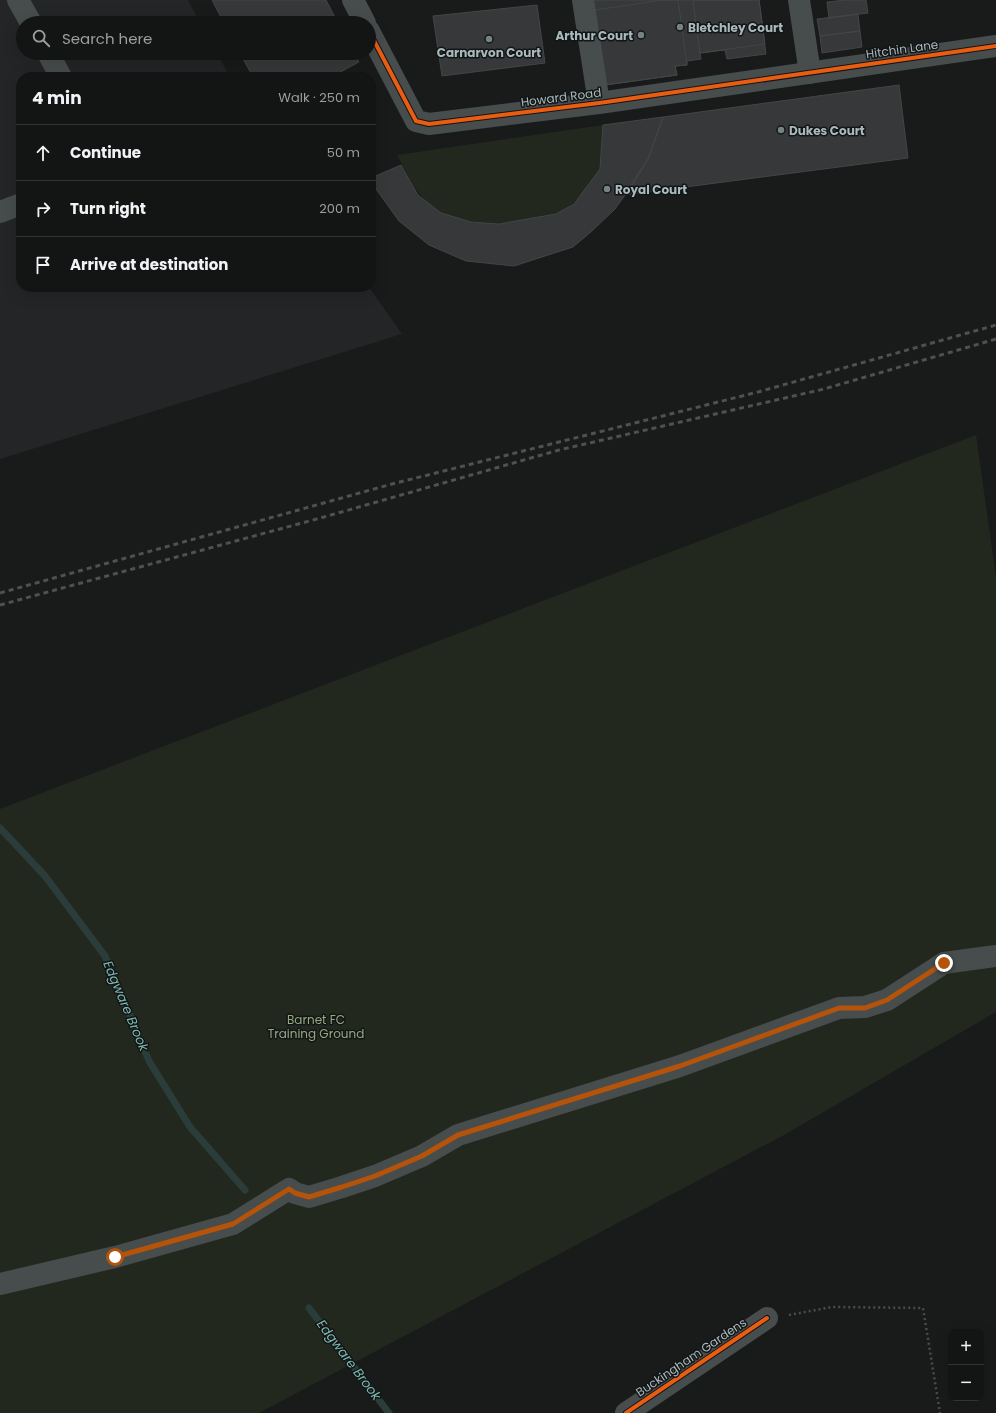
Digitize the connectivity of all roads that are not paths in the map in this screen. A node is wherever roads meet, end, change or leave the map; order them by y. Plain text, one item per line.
1 (18, 0) edge
2 (353, 0) edge
3 (583, 0) edge
4 (799, 0) edge
5 (27, 16) edge
6 (361, 16) edge
7 (376, 44) edge
8 (996, 46) edge
9 (52, 60) edge
10 (58, 72) edge
11 (810, 73) junction
12 (599, 103) junction
13 (16, 206) edge
14 (0, 212) edge
15 (996, 956) edge
16 (0, 1284) edge
17 (767, 1318) road end
18 (626, 1413) edge

1 - 5 street
2 - 6 street
3 - 12 street
4 - 11 street
7 - 12 street, Howard Road
8 - 11 street, Hitchin Lane
9 - 10 street
11 - 12 street, Howard Road
13 - 14 street
15 - 16 street
17 - 18 street, Buckingham Gardens

